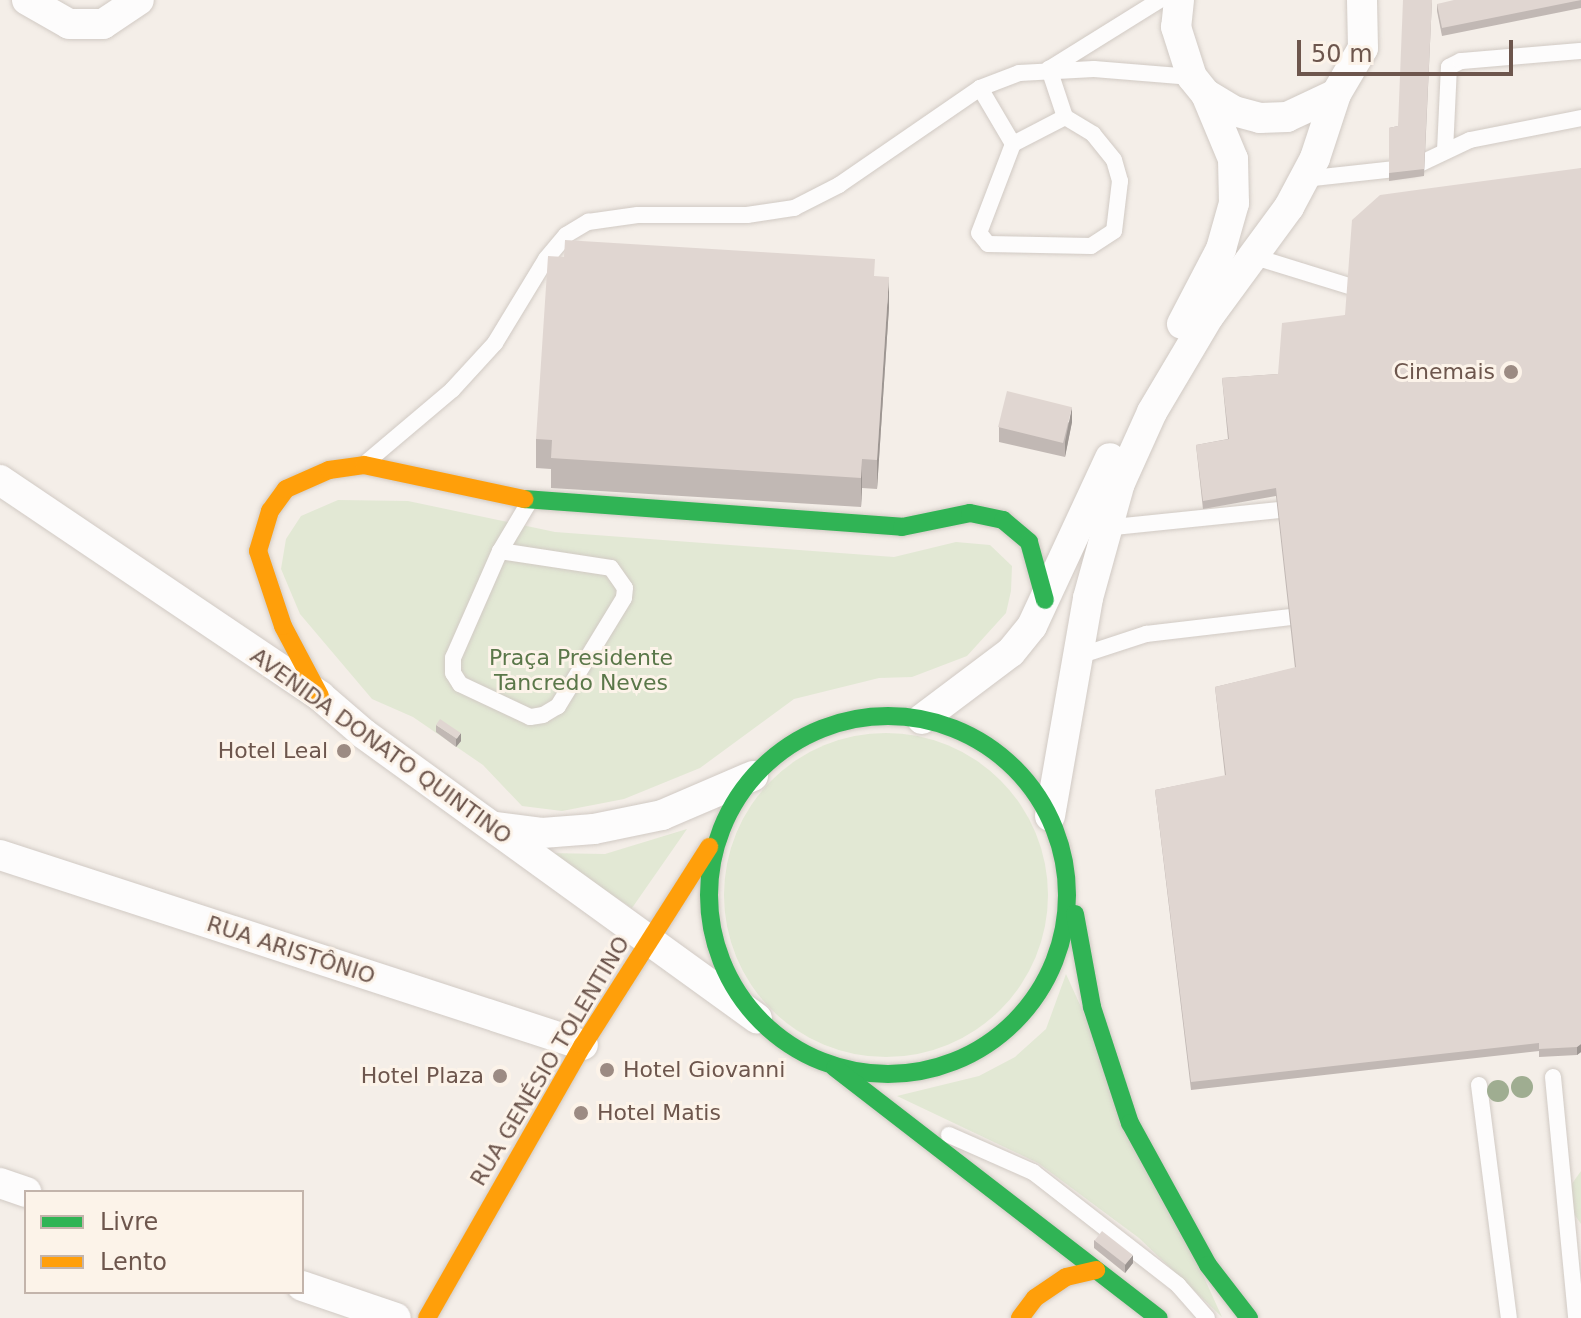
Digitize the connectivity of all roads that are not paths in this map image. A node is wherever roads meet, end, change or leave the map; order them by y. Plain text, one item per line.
1 (27, 0) edge
2 (139, 0) edge
3 (1160, 0) edge
4 (1179, 0) edge
5 (1362, 0) edge
6 (1581, 51) edge
7 (1049, 69) junction
8 (1199, 86) junction
9 (980, 88) junction
10 (1336, 94) junction
11 (1065, 117) junction
12 (1581, 118) edge
13 (1013, 144) junction
14 (1445, 151) junction
15 (1304, 179) junction
16 (1252, 256) junction
17 (1382, 294) edge
18 (364, 465) junction
19 (0, 480) edge
20 (530, 500) junction
21 (1324, 504) edge
22 (1105, 528) junction
23 (500, 551) junction
24 (1045, 600) junction
25 (1321, 613) edge
26 (1079, 656) junction
27 (320, 696) junction
28 (922, 719) junction
29 (753, 776) junction
30 (1050, 816) junction
31 (489, 826) junction
32 (719, 831) junction
33 (0, 855) edge
34 (1068, 879) junction
35 (648, 943) junction
36 (757, 1018) junction
37 (583, 1045) junction
38 (833, 1066) junction
39 (1553, 1077) dead end
40 (1479, 1085) dead end
41 (899, 1115) junction
42 (0, 1183) edge
43 (24, 1191) edge
44 (1096, 1270) junction
45 (304, 1287) edge
46 (396, 1318) edge
47 (427, 1318) edge
48 (1020, 1318) edge
49 (1159, 1318) edge
50 (1207, 1318) edge
51 (1249, 1318) edge
52 (1509, 1318) edge
53 (1576, 1318) edge

1 - 2 street
3 - 7 lane
4 - 8 street
5 - 10 street
6 - 14 lane
7 - 8 lane
7 - 9 lane
7 - 11 lane
8 - 10 street
8 - 24 street
9 - 13 lane
9 - 18 lane
10 - 15 street
11 - 13 lane
11 - 13 lane
12 - 14 lane
14 - 15 lane
15 - 16 street
16 - 17 lane
16 - 22 street
18 - 20 street
18 - 27 street
19 - 27 street, AVENIDA DONATO QUINTINO
20 - 23 lane
20 - 24 street
21 - 22 lane
22 - 26 street
23 - 23 lane
24 - 28 street
25 - 26 lane
26 - 30 street
27 - 31 street, AVENIDA DONATO QUINTINO
28 - 29 street
28 - 30 street
29 - 31 street
29 - 32 street
30 - 34 street
31 - 35 street, AVENIDA DONATO QUINTINO
32 - 35 street, RUA GENÉSIO TOLENTINO
32 - 36 street
33 - 37 street, RUA ARISTÔNIO
34 - 38 street
34 - 51 street
35 - 36 street, AVENIDA DONATO QUINTINO
35 - 37 street, RUA GENÉSIO TOLENTINO
36 - 38 street
37 - 47 street, RUA GENÉSIO TOLENTINO
38 - 41 street
39 - 53 lane
40 - 52 lane
41 - 44 street
41 - 50 lane
42 - 43 street
44 - 48 street
44 - 49 street
45 - 46 street

